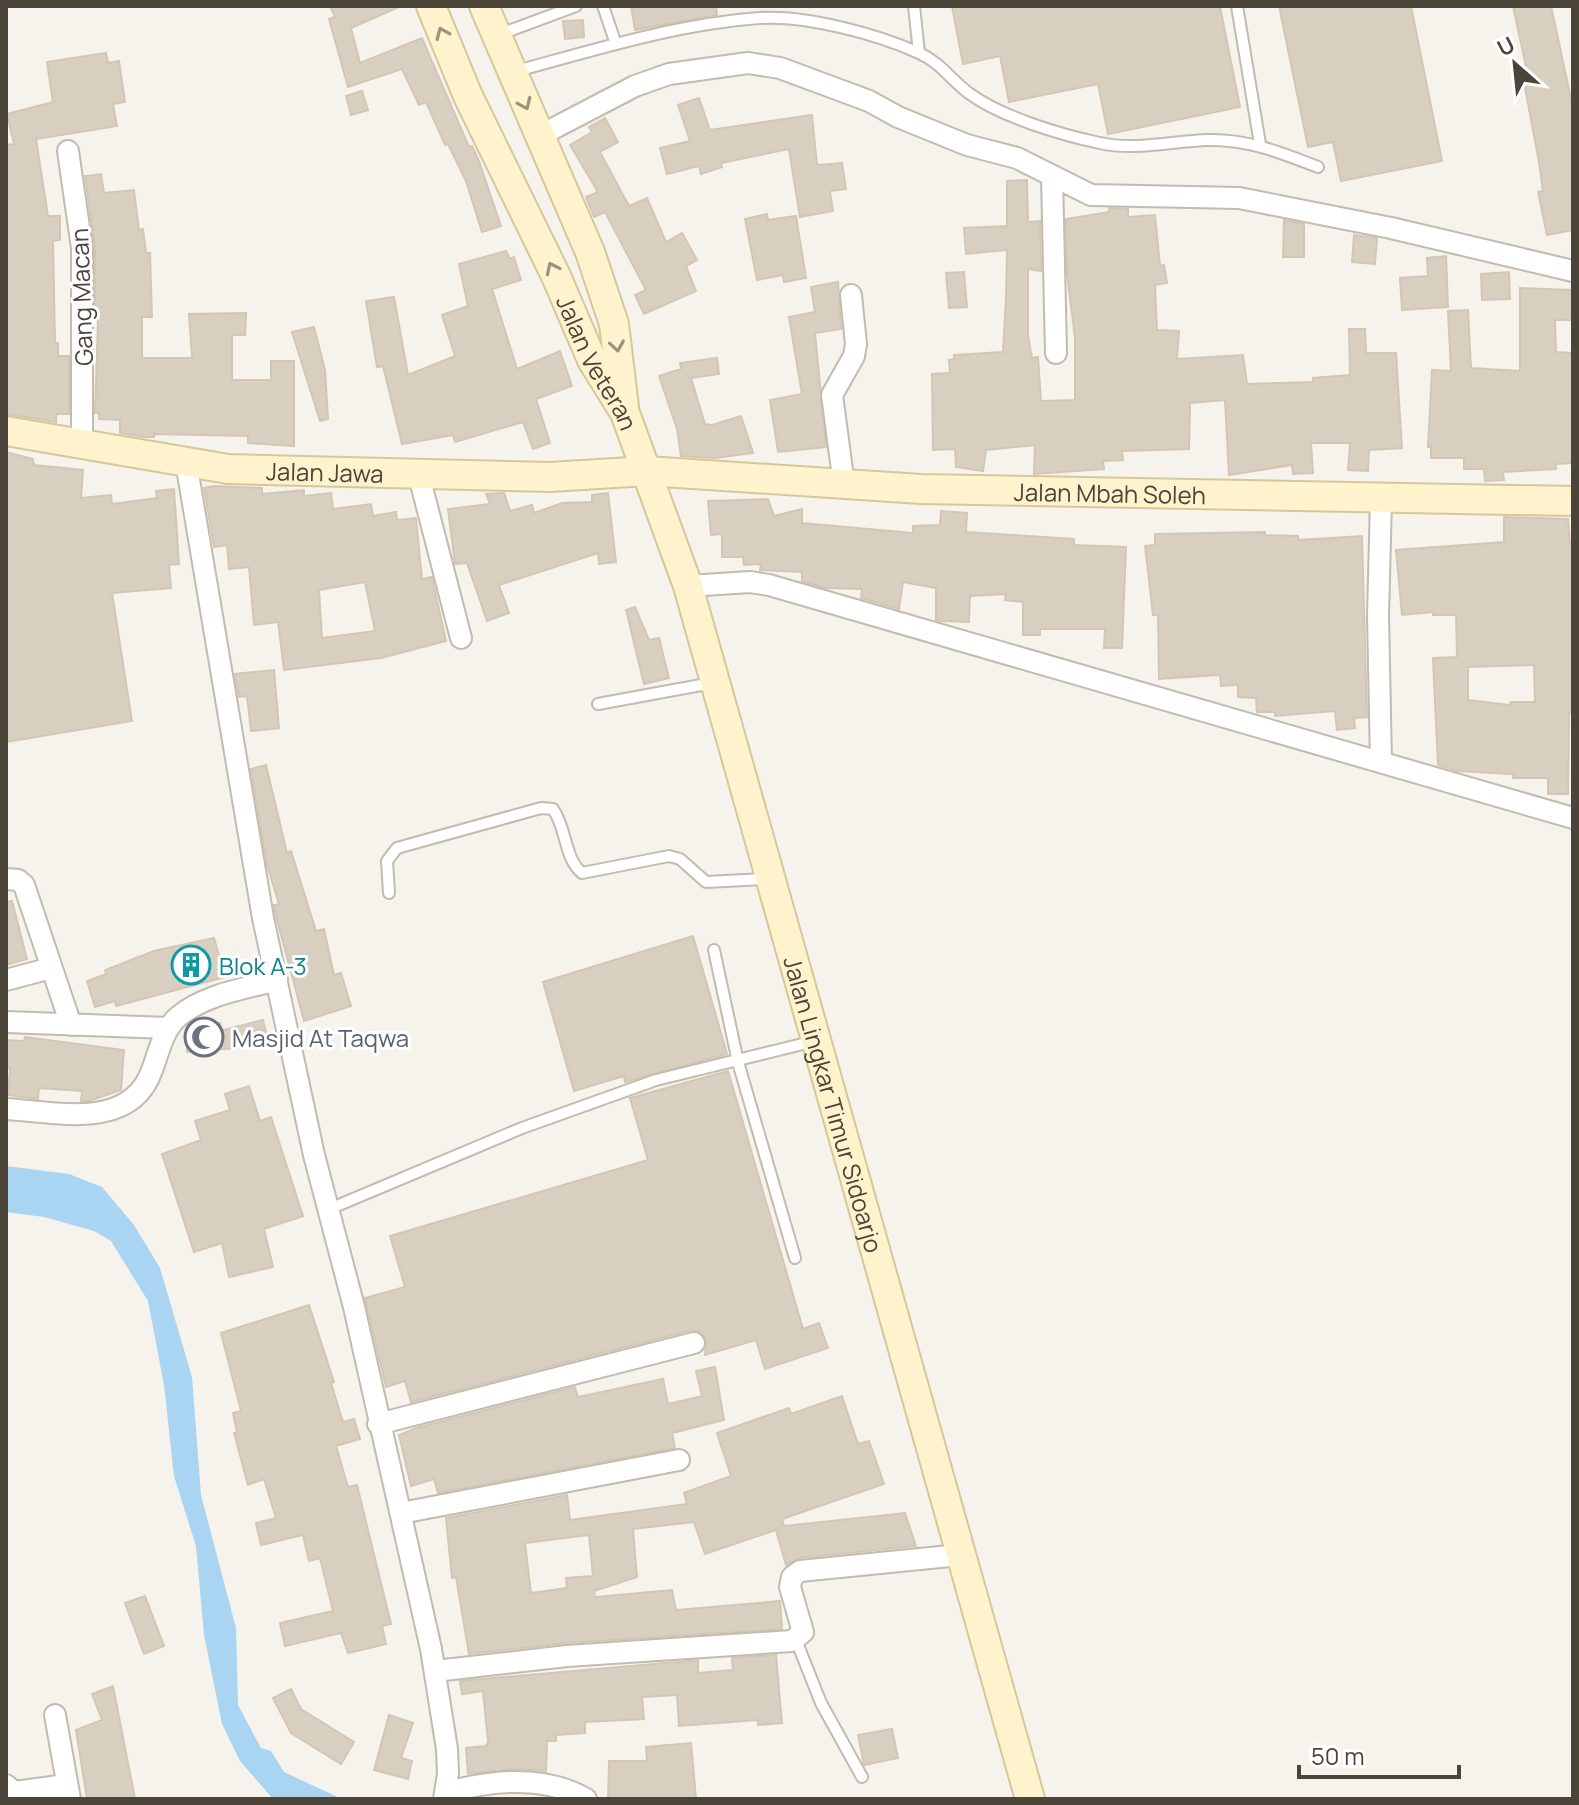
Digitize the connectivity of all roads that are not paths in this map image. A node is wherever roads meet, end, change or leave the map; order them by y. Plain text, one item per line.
1 (431, 6) edge
2 (484, 6) edge
3 (576, 6) edge
4 (603, 6) edge
5 (914, 6) edge
6 (1237, 6) edge
7 (496, 36) junction
8 (616, 44) junction
9 (919, 53) junction
10 (511, 72) junction
11 (539, 136) junction
12 (1260, 144) junction
13 (68, 151) dead end
14 (1318, 167) dead end
15 (1052, 176) junction
16 (1573, 271) edge
17 (851, 295) dead end
18 (1056, 353) dead end
19 (625, 413) junction
20 (6, 431) edge
21 (82, 444) junction
22 (208, 466) junction
23 (647, 471) junction
24 (419, 476) junction
25 (844, 485) junction
26 (1381, 500) junction
27 (1573, 501) edge
28 (688, 586) junction
29 (461, 638) dead end
30 (714, 682) junction
31 (598, 704) dead end
32 (1381, 762) junction
33 (1573, 818) edge
34 (770, 878) junction
35 (6, 879) edge
36 (389, 893) dead end
37 (714, 950) dead end
38 (51, 968) junction
39 (6, 980) edge
40 (277, 980) junction
41 (6, 1022) edge
42 (71, 1025) junction
43 (168, 1028) junction
44 (815, 1041) junction
45 (738, 1062) junction
46 (6, 1109) edge
47 (327, 1210) junction
48 (795, 1258) dead end
49 (694, 1343) dead end
50 (378, 1424) junction
51 (679, 1460) dead end
52 (401, 1513) junction
53 (960, 1555) junction
54 (796, 1640) junction
55 (435, 1671) junction
56 (55, 1715) dead end
57 (862, 1777) dead end
58 (6, 1785) edge
59 (450, 1791) edge
60 (68, 1792) edge
61 (586, 1799) edge
62 (1030, 1799) edge

19 -> 1 main road, Jalan Veteran
2 - 7 main road, Jalan Veteran
3 - 7 lane
4 - 8 lane
5 - 9 lane
6 - 12 lane
7 - 10 main road, Jalan Veteran
8 - 9 lane
8 - 10 lane
9 - 12 lane
10 -> 11 main road, Jalan Veteran
11 - 15 street
11 -> 19 main road, Jalan Veteran
12 - 14 lane
13 - 21 street, Gang Macan
15 - 16 street
15 - 18 street
17 - 25 street
19 - 23 main road, Jalan Lingkar Timur Sidoarjo
20 - 21 main road, Jalan Jawa
21 - 22 main road, Jalan Jawa
22 - 24 main road, Jalan Jawa
22 - 40 street
23 - 24 main road, Jalan Jawa
23 - 25 main road, Jalan Mbah Soleh
23 - 28 main road, Jalan Lingkar Timur Sidoarjo
24 - 29 street
25 - 26 main road, Jalan Mbah Soleh
26 - 27 main road, Jalan Mbah Soleh
26 - 32 street
28 - 30 main road, Jalan Lingkar Timur Sidoarjo
28 - 32 street
30 - 31 lane
30 - 34 main road, Jalan Lingkar Timur Sidoarjo
32 - 33 street
34 - 36 lane
34 - 44 main road, Jalan Lingkar Timur Sidoarjo
35 - 38 street
37 - 45 lane
38 - 39 street
38 - 42 street
40 - 43 street
40 - 47 street
41 - 42 street
42 - 43 street
43 - 46 street
44 - 45 lane
44 - 53 main road, Jalan Lingkar Timur Sidoarjo
45 - 47 lane
45 - 48 lane
47 - 50 street
49 - 50 street
50 - 52 street
51 - 52 street
52 - 55 street
53 - 54 street
53 - 62 main road, Jalan Lingkar Timur Sidoarjo
54 - 55 street
54 - 57 lane
55 - 59 street
56 - 60 street
58 - 60 street
59 - 61 street

